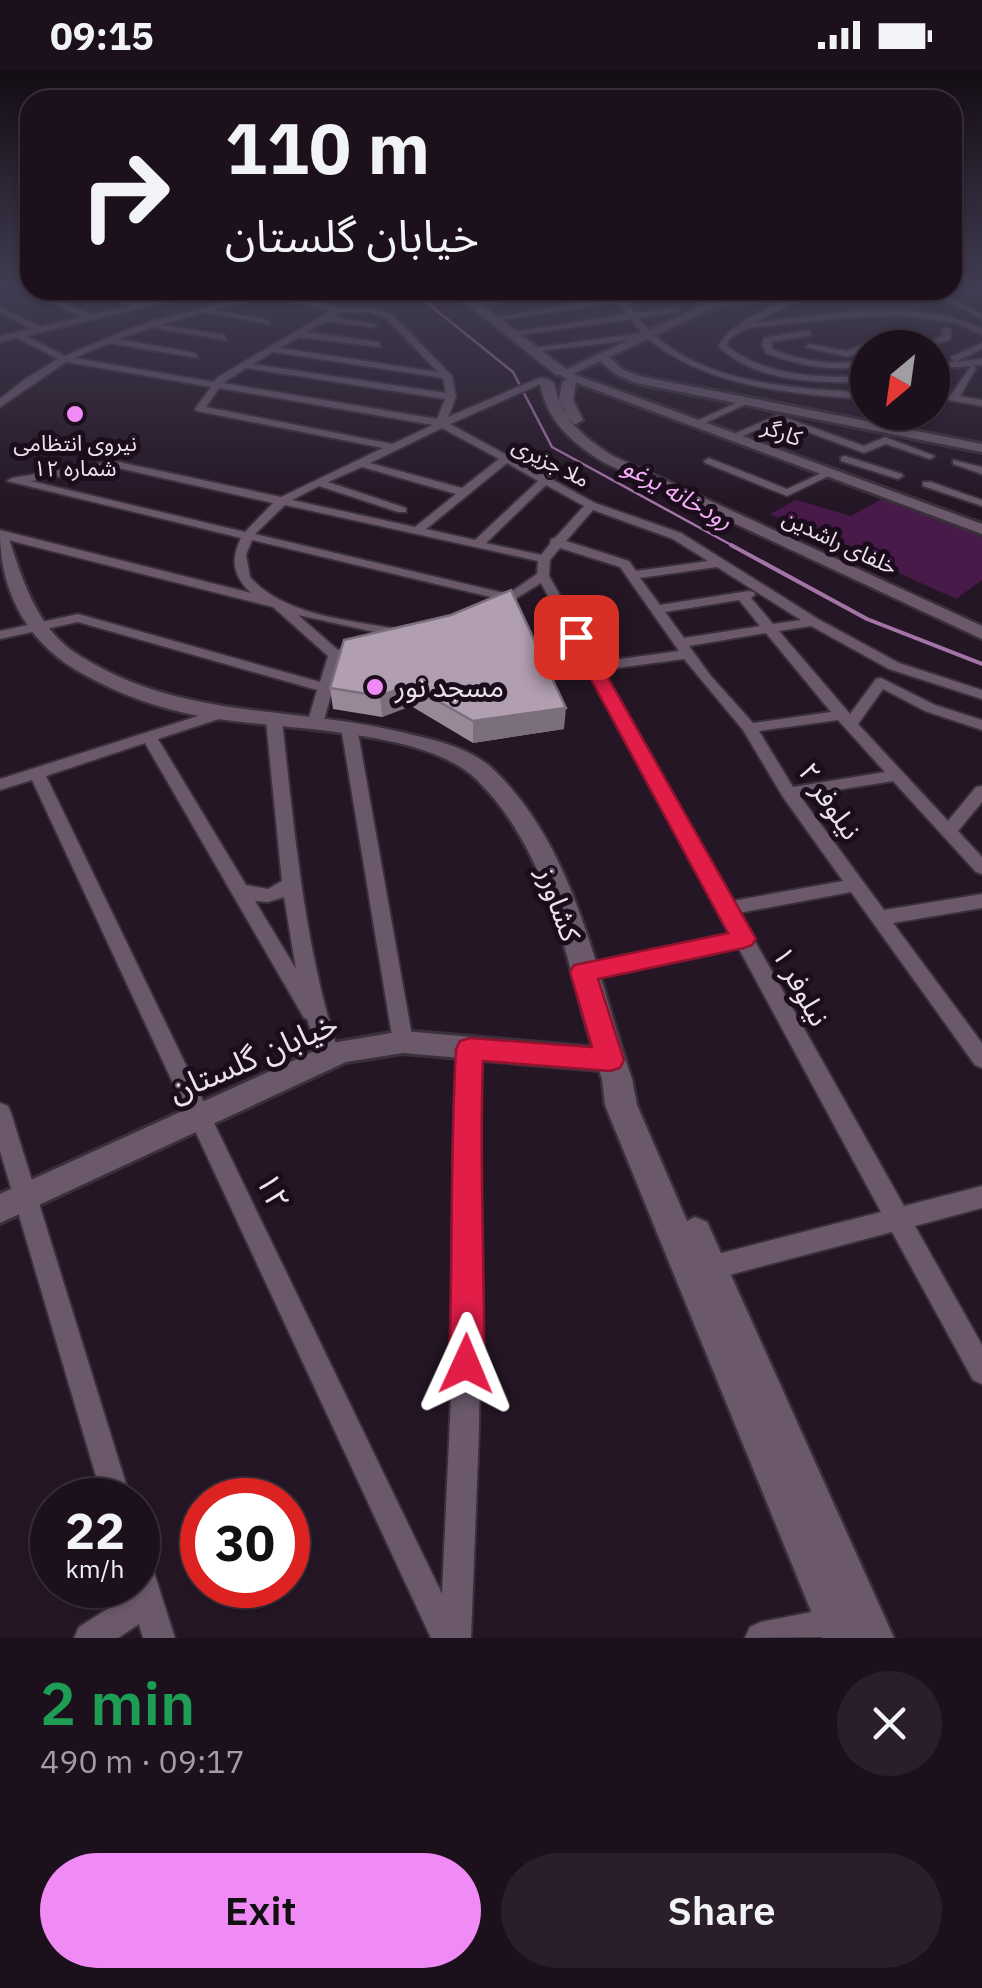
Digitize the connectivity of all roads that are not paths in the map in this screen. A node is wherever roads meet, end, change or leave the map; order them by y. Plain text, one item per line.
1 (256, 358) edge
2 (331, 358) edge
3 (430, 358) edge
4 (533, 358) edge
5 (539, 358) edge
6 (603, 358) joint
7 (683, 358) edge
8 (738, 358) edge
9 (789, 358) edge
10 (64, 359) joint
11 (950, 362) edge
12 (982, 362) edge
13 (850, 364) edge
14 (244, 365) junction
15 (972, 368) dead end
16 (447, 376) junction
17 (556, 377) junction
18 (850, 378) edge
19 (214, 385) junction
20 (850, 394) edge
21 (451, 397) junction
22 (950, 397) edge
23 (954, 398) junction
24 (750, 400) junction
25 (982, 403) edge
26 (0, 404) edge
27 (697, 422) junction
28 (441, 423) junction
29 (734, 436) junction
30 (392, 447) junction
31 (982, 448) edge
32 (864, 450) junction
33 (930, 456) dead end
34 (845, 459) junction
35 (504, 460) junction
36 (709, 461) dead end
37 (957, 462) dead end
38 (360, 463) junction
39 (829, 470) junction
40 (982, 471) edge
41 (898, 476) dead end
42 (6, 480) edge
43 (543, 482) junction
44 (319, 483) junction
45 (927, 484) dead end
46 (462, 492) junction
47 (981, 502) edge
48 (279, 504) junction
49 (591, 505) junction
50 (402, 510) dead end
51 (954, 519) junction
52 (982, 529) edge
53 (416, 530) junction
54 (0, 536) edge
55 (248, 536) junction
56 (555, 542) junction
57 (478, 544) junction
58 (719, 563) junction
59 (542, 567) junction
60 (632, 575) junction
61 (768, 592) junction
62 (742, 596) junction
63 (510, 598) junction
64 (278, 604) junction
65 (656, 609) junction
66 (482, 616) edge
67 (813, 622) junction
68 (982, 622) edge
69 (39, 626) junction
70 (770, 630) junction
71 (428, 632) edge
72 (982, 633) edge
73 (0, 636) edge
74 (411, 636) junction
75 (684, 648) junction
76 (335, 655) junction
77 (593, 667) junction
78 (325, 688) junction
79 (982, 695) edge
80 (218, 714) junction
81 (847, 718) junction
82 (274, 721) junction
83 (315, 724) junction
84 (982, 725) edge
85 (349, 727) junction
86 (749, 728) junction
87 (149, 737) junction
88 (37, 773) junction
89 (898, 775) junction
90 (0, 785) edge
91 (982, 792) edge
92 (789, 793) junction
93 (949, 831) junction
94 (982, 868) edge
95 (294, 881) junction
96 (856, 886) junction
97 (239, 890) junction
98 (982, 901) edge
99 (727, 909) junction
100 (880, 918) junction
101 (744, 939) junction
102 (583, 972) junction
103 (317, 1024) junction
104 (403, 1042) junction
105 (470, 1049) junction
106 (329, 1058) junction
107 (982, 1060) edge
108 (614, 1069) junction
109 (0, 1113) edge
110 (201, 1116) junction
111 (982, 1198) edge
112 (13, 1203) edge
113 (898, 1218) junction
114 (710, 1268) junction
115 (982, 1371) edge
116 (109, 1478) edge
117 (137, 1608) edge
118 (150, 1608) edge
119 (840, 1630) edge
120 (90, 1638) edge
121 (159, 1638) edge
122 (447, 1638) edge
123 (455, 1638) edge
124 (761, 1638) edge
125 (872, 1638) edge

1 - 14 street
2 - 16 street
3 - 16 street
4 - 17 main road
5 - 17 main road
6 - 17 street
6 - 24 street
7 - 20 street
8 - 18 street
9 - 13 street
10 - 19 street
10 - 26 street
11 - 12 street
14 - 19 street
14 - 21 street
15 - 23 street
16 - 21 street
17 - 27 street, کارگر
17 - 28 street
17 - 68 main road
17 - 72 main road, خلفای راشدین
19 - 28 street
19 - 30 street
21 - 28 street
22 - 23 street
23 - 25 street
24 - 27 street
24 - 31 street
27 - 29 street, کارگر
28 - 30 street
28 - 35 street, ملا جزیری
29 - 32 street
29 - 39 street, کارگر
30 - 38 street
32 - 33 street
32 - 34 street
34 - 39 street
34 - 41 street
35 - 43 street, ملا جزیری
35 - 46 street
36 - 39 street
37 - 40 street
38 - 44 street
38 - 46 street
39 - 51 street, کارگر
42 - 48 street
42 - 55 street
43 - 49 street, ملا جزیری
43 - 57 street
44 - 48 street
44 - 50 street
45 - 47 street
46 - 53 street
47 - 51 street
48 - 53 street
48 - 55 street
48 - 59 street
49 - 56 street
49 - 58 street, ملا جزیری
51 - 52 street, کارگر
53 - 57 street
54 - 64 street
54 - 69 main road, کشاورز
55 - 63 street
55 - 64 street
56 - 59 street
56 - 60 street
57 - 59 street
58 - 60 street
58 - 61 street, ملا جزیری
59 - 63 street
59 - 77 street, نیلوفر ۱
60 - 65 street, نیلوفر ۲
61 - 62 street
61 - 67 street, ملا جزیری
62 - 65 street
62 - 70 street
63 - 66 street
64 - 74 street
64 - 76 street
65 - 75 street, نیلوفر ۲
67 - 70 street
67 - 79 street, ملا جزیری
69 - 73 street
69 - 78 street
69 - 80 main road, کشاورز
70 - 75 street
70 - 81 street
71 - 74 street
74 - 76 street
75 - 77 street
75 - 86 street, نیلوفر ۲
76 - 78 street
77 - 99 street, نیلوفر ۱
78 - 83 street
80 - 82 main road, کشاورز
80 - 87 street
81 - 84 street
81 - 86 street
81 - 89 street
82 - 83 main road, کشاورز
82 - 95 street
83 - 85 main road, کشاورز
85 - 102 main road, کشاورز
85 - 104 street
86 - 92 street, نیلوفر ۲
87 - 88 street
87 - 97 street
88 - 90 street
88 - 110 street, ۱۲
89 - 92 street
89 - 93 street
91 - 93 street
92 - 96 street, نیلوفر ۲
93 - 94 street
95 - 97 street
95 - 103 street
96 - 99 street
96 - 100 street, نیلوفر ۲
97 - 103 street
98 - 100 street
99 - 101 street, نیلوفر ۱
100 - 107 street, نیلوفر ۲
101 - 102 street
101 - 113 street, نیلوفر ۱
102 - 108 main road, کشاورز
103 - 106 street
104 - 105 street, خیابان گلستان
104 - 106 street, خیابان گلستان
105 - 108 street, خیابان گلستان
105 - 123 street
106 - 110 street, خیابان گلستان
108 - 114 main road
108 - 119 main road, کشاورز
109 - 112 street
110 - 112 street, خیابان گلستان
110 - 122 street, ۱۲
111 - 113 street
112 - 116 street
113 - 114 street
113 - 115 street, نیلوفر ۱
114 - 125 main road
117 - 120 street
118 - 121 street
119 - 124 street

